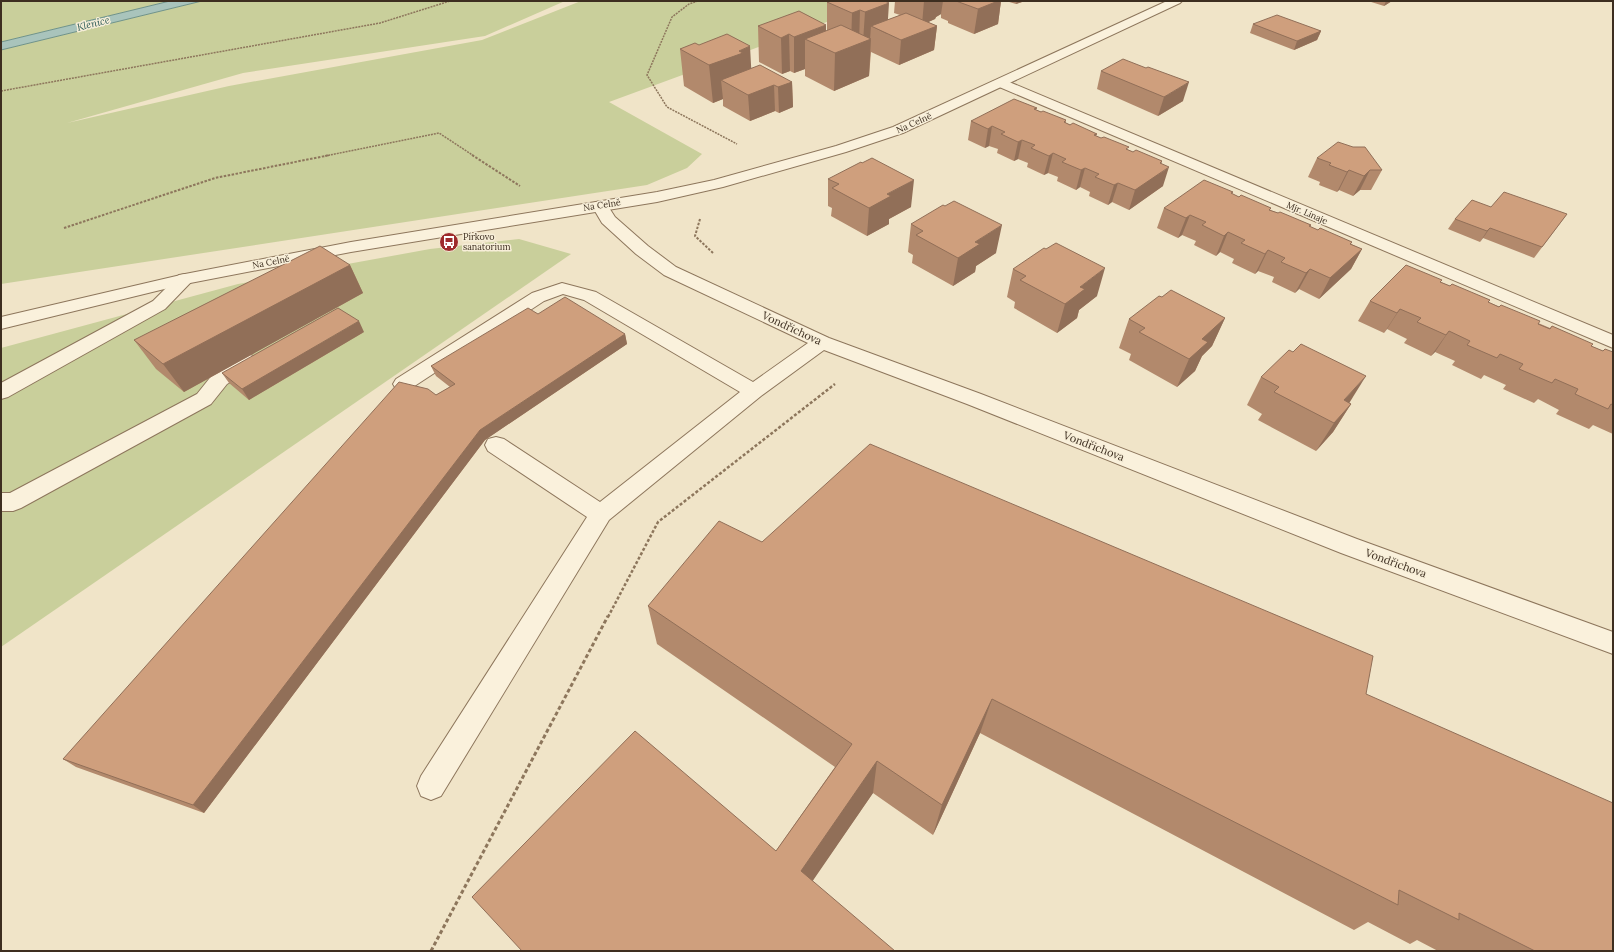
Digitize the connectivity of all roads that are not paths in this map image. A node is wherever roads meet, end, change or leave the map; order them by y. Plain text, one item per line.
1 (1176, 1) edge
2 (1002, 83) junction
3 (600, 206) junction
4 (185, 279) junction
5 (1, 323) edge
6 (822, 342) junction
7 (1613, 342) edge
8 (268, 352) edge
9 (403, 384) edge
10 (754, 391) junction
11 (1, 392) edge
12 (496, 445) dead end
13 (1, 502) edge
14 (600, 514) junction
15 (1613, 643) edge
16 (431, 786) dead end

1 - 2 street, Na Celně
2 - 3 street, Na Celně
2 - 7 street, Mjr. Linaje
3 - 4 street, Na Celně
3 - 6 street, Vondřichova
4 - 5 street, Na Celně
4 - 11 street
6 - 10 street
6 - 15 street, Vondřichova
8 - 13 street
9 - 10 street
10 - 14 street
12 - 14 street
14 - 16 street

